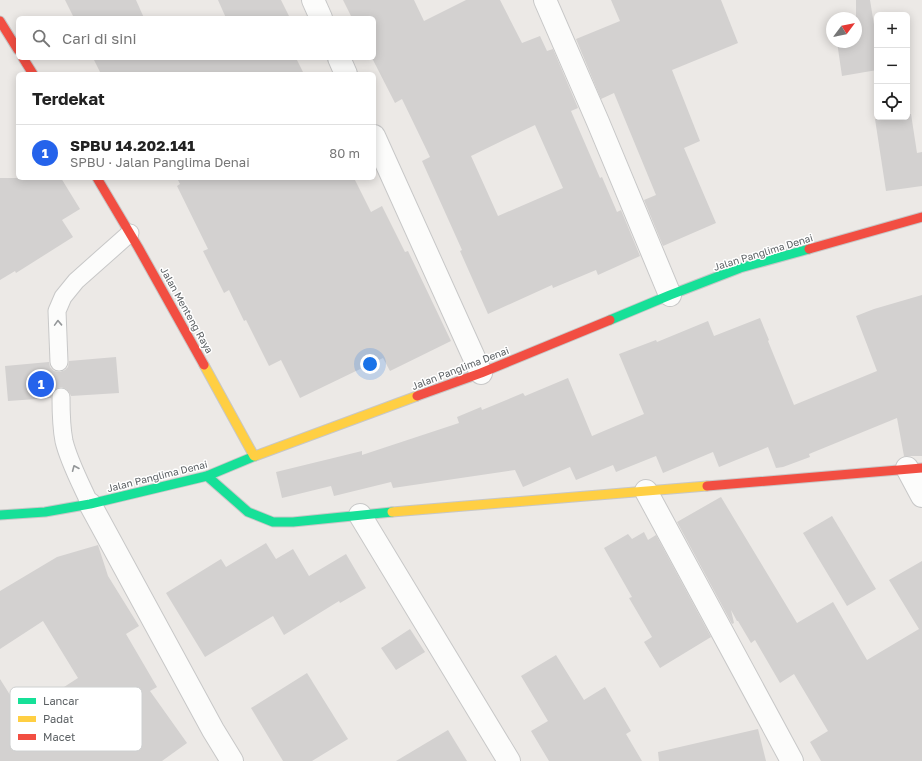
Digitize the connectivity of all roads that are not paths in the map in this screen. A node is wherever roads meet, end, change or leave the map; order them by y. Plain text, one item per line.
1 (313, 0) edge
2 (545, 0) edge
3 (320, 16) edge
4 (0, 21) edge
5 (16, 47) edge
6 (24, 60) edge
7 (340, 60) edge
8 (31, 72) edge
9 (345, 72) edge
10 (376, 140) edge
11 (98, 180) edge
12 (922, 217) edge
13 (130, 232) junction
14 (670, 295) junction
15 (59, 362) dead end
16 (481, 373) junction
17 (61, 397) dead end
18 (254, 456) junction
19 (914, 468) edge
20 (207, 476) junction
21 (646, 491) junction
22 (922, 496) edge
23 (90, 504) junction
24 (0, 515) edge
25 (360, 515) junction
26 (232, 761) edge
27 (509, 761) edge
28 (792, 761) edge

1 - 3 street
2 - 14 street
4 - 5 street
6 - 8 street
7 - 9 street
10 - 16 street
11 - 13 street, Jalan Menteng Raya
12 - 14 street, Jalan Panglima Denai
15 -> 13 lane
13 - 18 street, Jalan Menteng Raya
14 - 16 street, Jalan Panglima Denai
16 - 18 street, Jalan Panglima Denai
23 -> 17 lane
18 - 20 street, Jalan Panglima Denai
19 - 21 street
19 - 22 street
20 - 23 street, Jalan Panglima Denai
20 - 25 street
21 - 25 street
21 - 28 street
23 - 24 street, Jalan Panglima Denai
23 - 26 street
25 - 27 street

